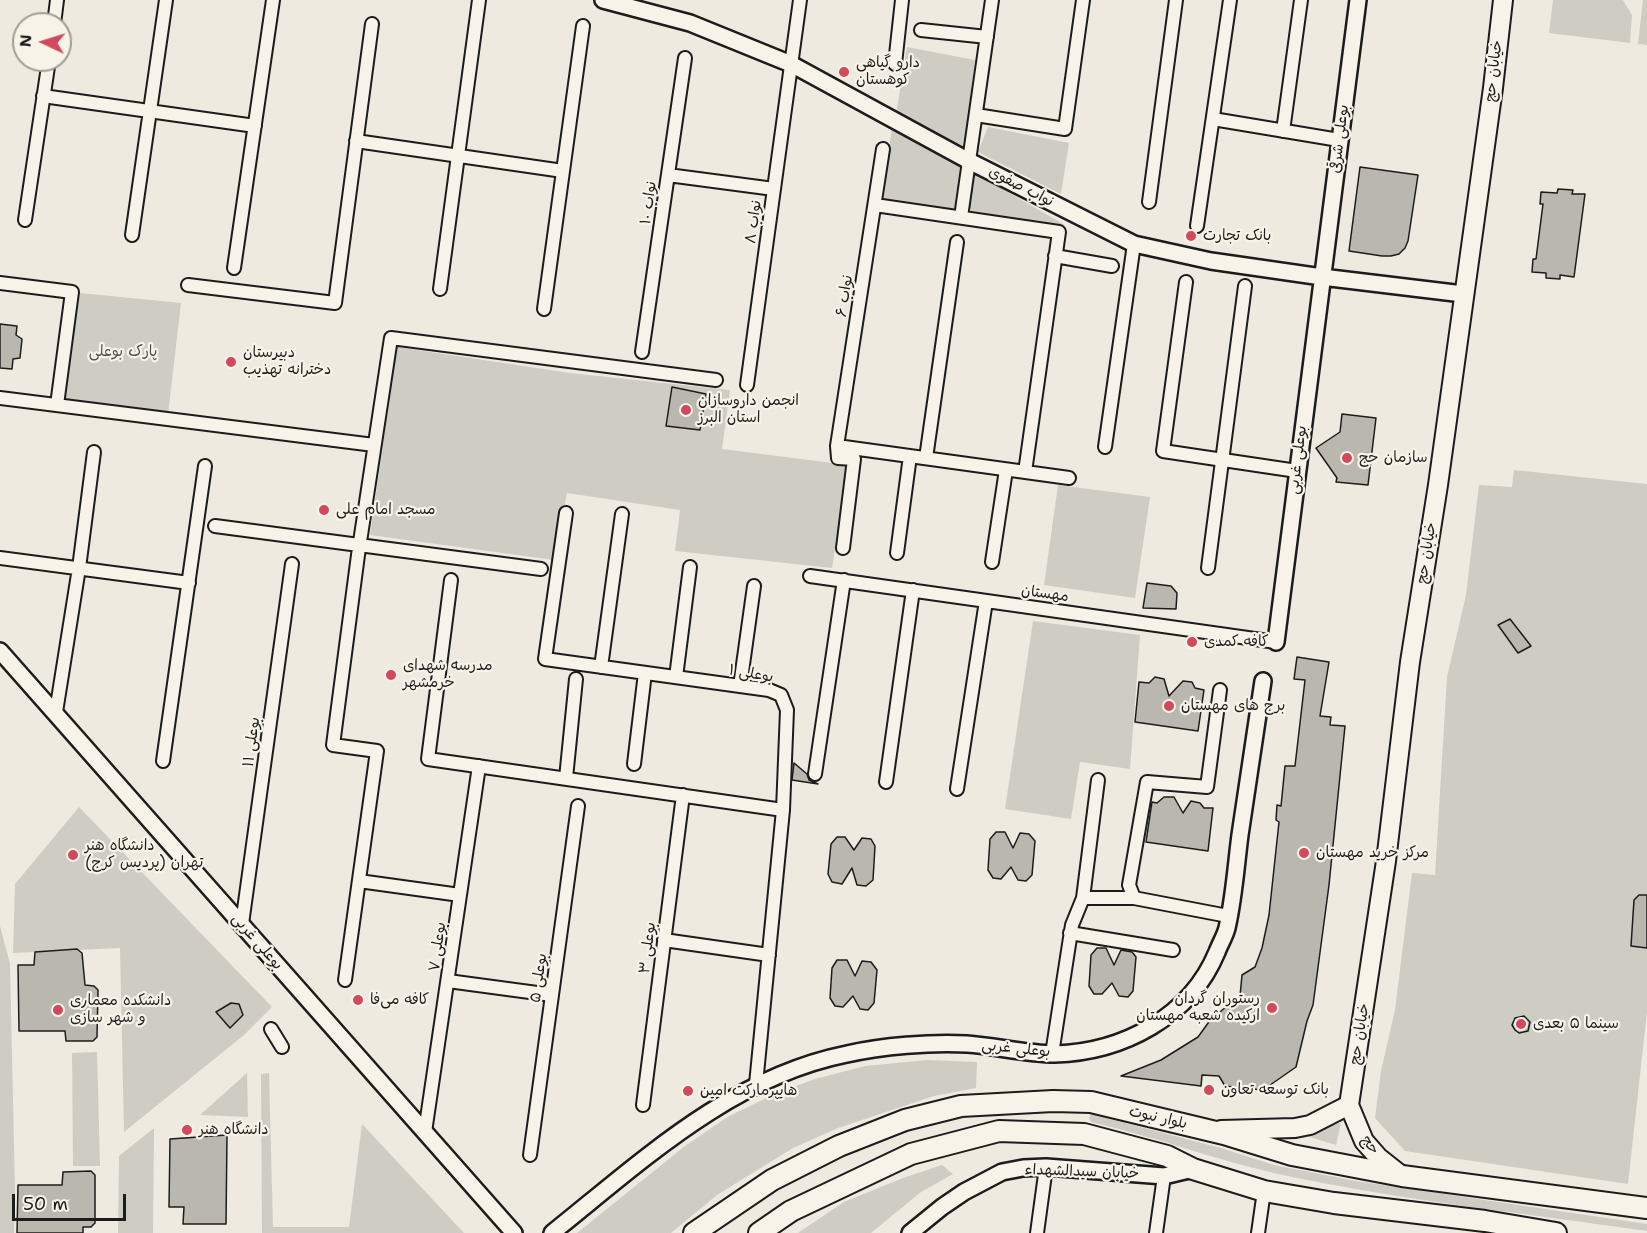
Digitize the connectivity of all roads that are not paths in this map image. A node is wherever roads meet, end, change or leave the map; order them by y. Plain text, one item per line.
1 (165, 0) edge
2 (273, 0) edge
3 (479, 0) edge
4 (603, 0) edge
5 (800, 0) edge
6 (902, 0) edge
7 (992, 0) edge
8 (1083, 0) edge
9 (1176, 0) edge
10 (1230, 0) edge
11 (1301, 0) edge
12 (1358, 0) edge
13 (1503, 0) edge
14 (372, 24) dead end
15 (583, 26) dead end
16 (921, 30) dead end
17 (987, 37) junction
18 (685, 58) dead end
19 (791, 64) junction
20 (895, 64) dead end
21 (47, 72) edge
22 (44, 96) junction
23 (150, 111) junction
24 (976, 115) junction
25 (1213, 119) junction
26 (255, 126) junction
27 (1283, 131) junction
28 (1340, 140) junction
29 (356, 141) junction
30 (883, 149) dead end
31 (458, 156) junction
32 (969, 161) junction
33 (563, 171) junction
34 (668, 175) junction
35 (774, 189) junction
36 (1149, 202) dead end
37 (875, 205) junction
38 (961, 217) junction
39 (26, 219) dead end
40 (1197, 226) dead end
41 (132, 235) dead end
42 (957, 242) dead end
43 (1134, 244) junction
44 (1055, 256) junction
45 (1112, 266) dead end
46 (234, 268) dead end
47 (1322, 277) junction
48 (1186, 282) dead end
49 (0, 283) edge
50 (188, 285) dead end
51 (1245, 286) dead end
52 (440, 289) dead end
53 (1463, 294) junction
54 (544, 309) dead end
55 (642, 352) dead end
56 (716, 380) dead end
57 (747, 384) dead end
58 (0, 398) edge
59 (57, 405) junction
60 (374, 445) junction
61 (837, 446) junction
62 (1105, 447) dead end
63 (94, 453) dead end
64 (910, 456) junction
65 (926, 458) junction
66 (1222, 460) junction
67 (206, 466) dead end
68 (1006, 470) junction
69 (1297, 471) junction
70 (1025, 472) junction
71 (1069, 478) dead end
72 (566, 513) dead end
73 (622, 514) dead end
74 (215, 526) dead end
75 (360, 544) junction
76 (843, 548) dead end
77 (897, 553) dead end
78 (0, 558) edge
79 (992, 562) dead end
80 (292, 564) dead end
81 (690, 567) dead end
82 (79, 568) junction
83 (1208, 568) dead end
84 (540, 569) dead end
85 (810, 576) dead end
86 (452, 580) dead end
87 (844, 580) junction
88 (189, 583) junction
89 (754, 586) dead end
90 (913, 590) junction
91 (986, 601) junction
92 (1276, 642) joint
93 (0, 651) edge
94 (601, 667) junction
95 (645, 673) junction
96 (676, 677) junction
97 (576, 679) dead end
98 (1263, 681) dead end
99 (740, 686) junction
100 (1220, 690) dead end
101 (56, 712) junction
102 (163, 761) dead end
103 (634, 764) dead end
104 (478, 766) junction
105 (815, 774) dead end
106 (566, 778) junction
107 (1098, 780) dead end
108 (885, 782) dead end
109 (957, 789) dead end
110 (683, 795) junction
111 (578, 806) dead end
112 (783, 810) junction
113 (359, 881) junction
114 (460, 895) junction
115 (1083, 898) junction
116 (1134, 898) junction
117 (1228, 916) junction
118 (242, 924) junction
119 (1070, 933) junction
120 (664, 940) junction
121 (1173, 950) dead end
122 (769, 955) junction
123 (345, 980) dead end
124 (448, 981) junction
125 (552, 995) junction
126 (271, 1029) dead end
127 (282, 1047) dead end
128 (1052, 1054) junction
129 (756, 1084) junction
130 (1053, 1101) junction
131 (1091, 1102) junction
132 (643, 1105) dead end
133 (1349, 1105) junction
134 (1207, 1130) junction
135 (425, 1132) junction
136 (1051, 1133) junction
137 (1084, 1134) junction
138 (530, 1155) dead end
139 (1046, 1167) junction
140 (1193, 1169) junction
141 (1164, 1176) junction
142 (1402, 1176) junction
143 (1264, 1191) junction
144 (1647, 1208) edge
145 (1503, 1229) edge
146 (514, 1233) edge
147 (552, 1233) edge
148 (694, 1233) edge
149 (759, 1233) edge
150 (910, 1233) edge
151 (1037, 1233) edge
152 (1156, 1233) edge
153 (1258, 1233) edge
154 (1556, 1233) edge

1 - 23 street
2 - 26 street
3 - 31 street
4 - 19 street, نواب صفوی
5 - 19 street, نواب ۸
6 - 20 street
7 - 17 street
8 - 24 street
9 - 36 street
10 - 25 street
11 - 27 street
12 - 28 street, بوعلی شرقی
13 - 53 main road, خیابان حج
14 - 29 street
15 - 33 street
16 - 17 street
17 - 24 street
18 - 34 street, نواب ۱۰
19 - 32 street, نواب صفوی
19 - 35 street, نواب ۸
21 - 22 street
22 - 23 street
22 - 39 street
23 - 26 street
23 - 41 street
24 - 32 street
25 - 27 street
25 - 40 street
26 - 46 street
27 - 28 street
28 - 47 street, بوعلی شرقی
29 - 31 street
29 - 50 street
30 - 37 street, نواب ۶
31 - 33 street
31 - 52 street
32 - 38 street
32 - 43 street, نواب صفوی
33 - 54 street
34 - 35 street
34 - 55 street, نواب ۱۰
35 - 57 street, نواب ۸
37 - 38 street
37 - 61 street, نواب ۶
38 - 44 street
42 - 65 street
43 - 47 street, نواب صفوی
43 - 62 street
44 - 45 street
44 - 70 street
47 - 53 street, نواب صفوی
47 - 69 street, بوعلی غربی
48 - 66 street
49 - 59 street
51 - 66 street
53 - 133 main road, خیابان حج
56 - 60 street
58 - 59 street
59 - 60 street
60 - 75 street
61 - 64 street
61 - 76 street
63 - 82 street
64 - 65 street
64 - 77 street
65 - 68 street
66 - 69 street
66 - 83 street
67 - 88 street
68 - 70 street
68 - 79 street
69 - 92 street, بوعلی غربی
70 - 71 street
72 - 94 street, بوعلی ۱
73 - 94 street
74 - 75 street
75 - 84 street
75 - 113 street
78 - 82 street
80 - 118 street, بوعلی ۱۱
81 - 96 street
82 - 88 street
82 - 101 street
85 - 87 street, مهستان
86 - 104 street
87 - 90 street, مهستان
87 - 105 street
88 - 102 street
89 - 99 street
90 - 91 street, مهستان
90 - 108 street
91 - 92 street, مهستان
91 - 109 street
93 - 101 street, بوعلی غربی
94 - 95 street, بوعلی ۱
95 - 96 street, بوعلی ۱
95 - 103 street
96 - 99 street, بوعلی ۱
97 - 106 street
98 - 117 street, بوعلی غربی
99 - 112 street, بوعلی ۱
100 - 116 street
101 - 118 street, بوعلی غربی
104 - 106 street
104 - 114 street, بوعلی ۷
106 - 110 street
107 - 115 street
110 - 112 street
110 - 120 street, بوعلی ۳
111 - 125 street, بوعلی ۵
112 - 122 street, بوعلی ۱
113 - 114 street
113 - 123 street
114 - 124 street, بوعلی ۷
115 - 116 street
115 - 119 street
116 - 117 street
117 - 128 street, بوعلی غربی
118 - 135 street, بوعلی غربی
119 - 121 street
119 - 128 street
120 - 122 street
120 - 132 street, بوعلی ۳
122 - 129 street, بوعلی ۱
124 - 125 street
124 - 135 street, بوعلی ۷
125 - 138 street, بوعلی ۵
126 - 127 street
128 - 129 street, بوعلی غربی
129 - 147 street, بوعلی غربی
130 - 131 main road, بلوار نبوت
130 - 136 main road
130 - 148 main road, بلوار نبوت
131 - 134 main road, بلوار نبوت
131 - 137 main road
133 - 134 main road
133 - 142 main road, حج
134 - 142 main road, بلوار نبوت
135 - 146 street, بوعلی غربی
136 - 137 main road
136 - 149 main road
137 - 140 main road
139 - 141 street, خیابان سیدالشهداء
139 - 150 street, خیابان سیدالشهداء
139 - 151 street
140 - 141 street, خیابان سیدالشهداء
140 - 143 main road
141 - 152 street
142 - 144 main road, بلوار نبوت
143 - 145 main road
143 - 153 street
145 - 154 main road

